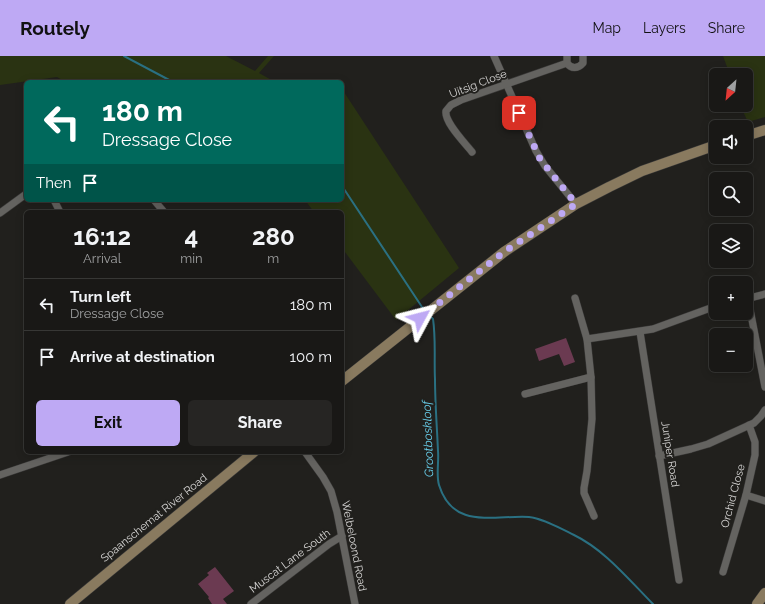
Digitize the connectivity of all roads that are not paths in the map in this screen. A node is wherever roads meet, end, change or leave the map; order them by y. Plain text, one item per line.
1 (494, 56) edge
2 (583, 56) edge
3 (567, 60) edge
4 (507, 85) junction
5 (765, 130) edge
6 (753, 134) edge
7 (709, 147) edge
8 (472, 152) dead end
9 (24, 195) edge
10 (156, 202) edge
11 (576, 204) junction
12 (162, 210) edge
13 (0, 213) edge
14 (765, 294) edge
15 (753, 297) edge
16 (575, 298) dead end
17 (709, 309) edge
18 (751, 320) edge
19 (640, 332) junction
20 (587, 339) junction
21 (591, 377) junction
22 (344, 379) edge
23 (765, 387) edge
24 (525, 394) dead end
25 (765, 410) edge
26 (749, 425) junction
27 (62, 454) edge
28 (252, 454) edge
29 (306, 454) edge
30 (660, 456) junction
31 (0, 475) edge
32 (746, 495) junction
33 (765, 501) edge
34 (594, 516) dead end
35 (342, 536) junction
36 (723, 572) dead end
37 (679, 580) dead end
38 (765, 593) edge
39 (70, 604) edge
40 (251, 604) edge
41 (355, 604) edge
42 (757, 604) edge

1 - 4 street
2 - 3 street, Uitsig Close
3 - 4 street, Uitsig Close
4 - 8 street, Uitsig Close
4 - 11 street
5 - 6 main road
7 - 11 main road
9 - 13 street
10 - 12 street
11 - 22 main road
14 - 15 street
16 - 20 street
17 - 19 street
18 - 23 street
19 - 20 street
19 - 30 street, Juniper Road
20 - 21 street
21 - 24 street
21 - 34 street
25 - 26 street
26 - 30 street
26 - 32 street, Orchid Close
27 - 31 street
28 - 39 main road, Spaanschemat River Road
29 - 35 street, Welbeloond Road
30 - 37 street, Juniper Road
32 - 33 street
32 - 36 street, Orchid Close
35 - 40 street, Muscat Lane South
35 - 41 street, Welbeloond Road
38 - 42 main road

